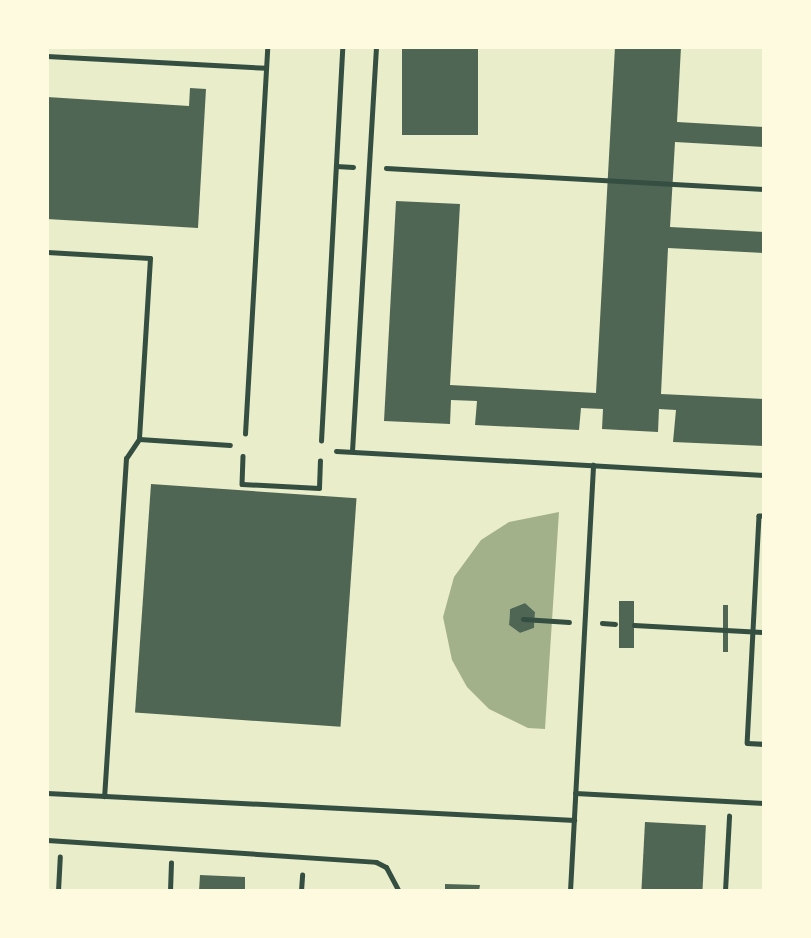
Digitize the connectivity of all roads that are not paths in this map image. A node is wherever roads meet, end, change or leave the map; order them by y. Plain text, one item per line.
1 (376, 47) edge
2 (47, 251) edge
3 (139, 439) junction
4 (230, 445) dead end
5 (336, 451) dead end
6 (352, 452) junction
7 (593, 465) junction
8 (764, 475) edge
9 (47, 793) edge
10 (575, 793) junction
11 (104, 796) junction
12 (764, 803) edge
13 (574, 820) junction
14 (47, 840) edge
15 (399, 891) edge
16 (570, 891) edge

1 - 6 lane
2 - 3 lane
3 - 4 lane
3 - 11 lane
5 - 6 lane
6 - 7 lane
7 - 8 lane
7 - 10 lane
9 - 11 lane
10 - 12 lane
10 - 13 lane
11 - 13 lane
13 - 16 lane
14 - 15 lane

